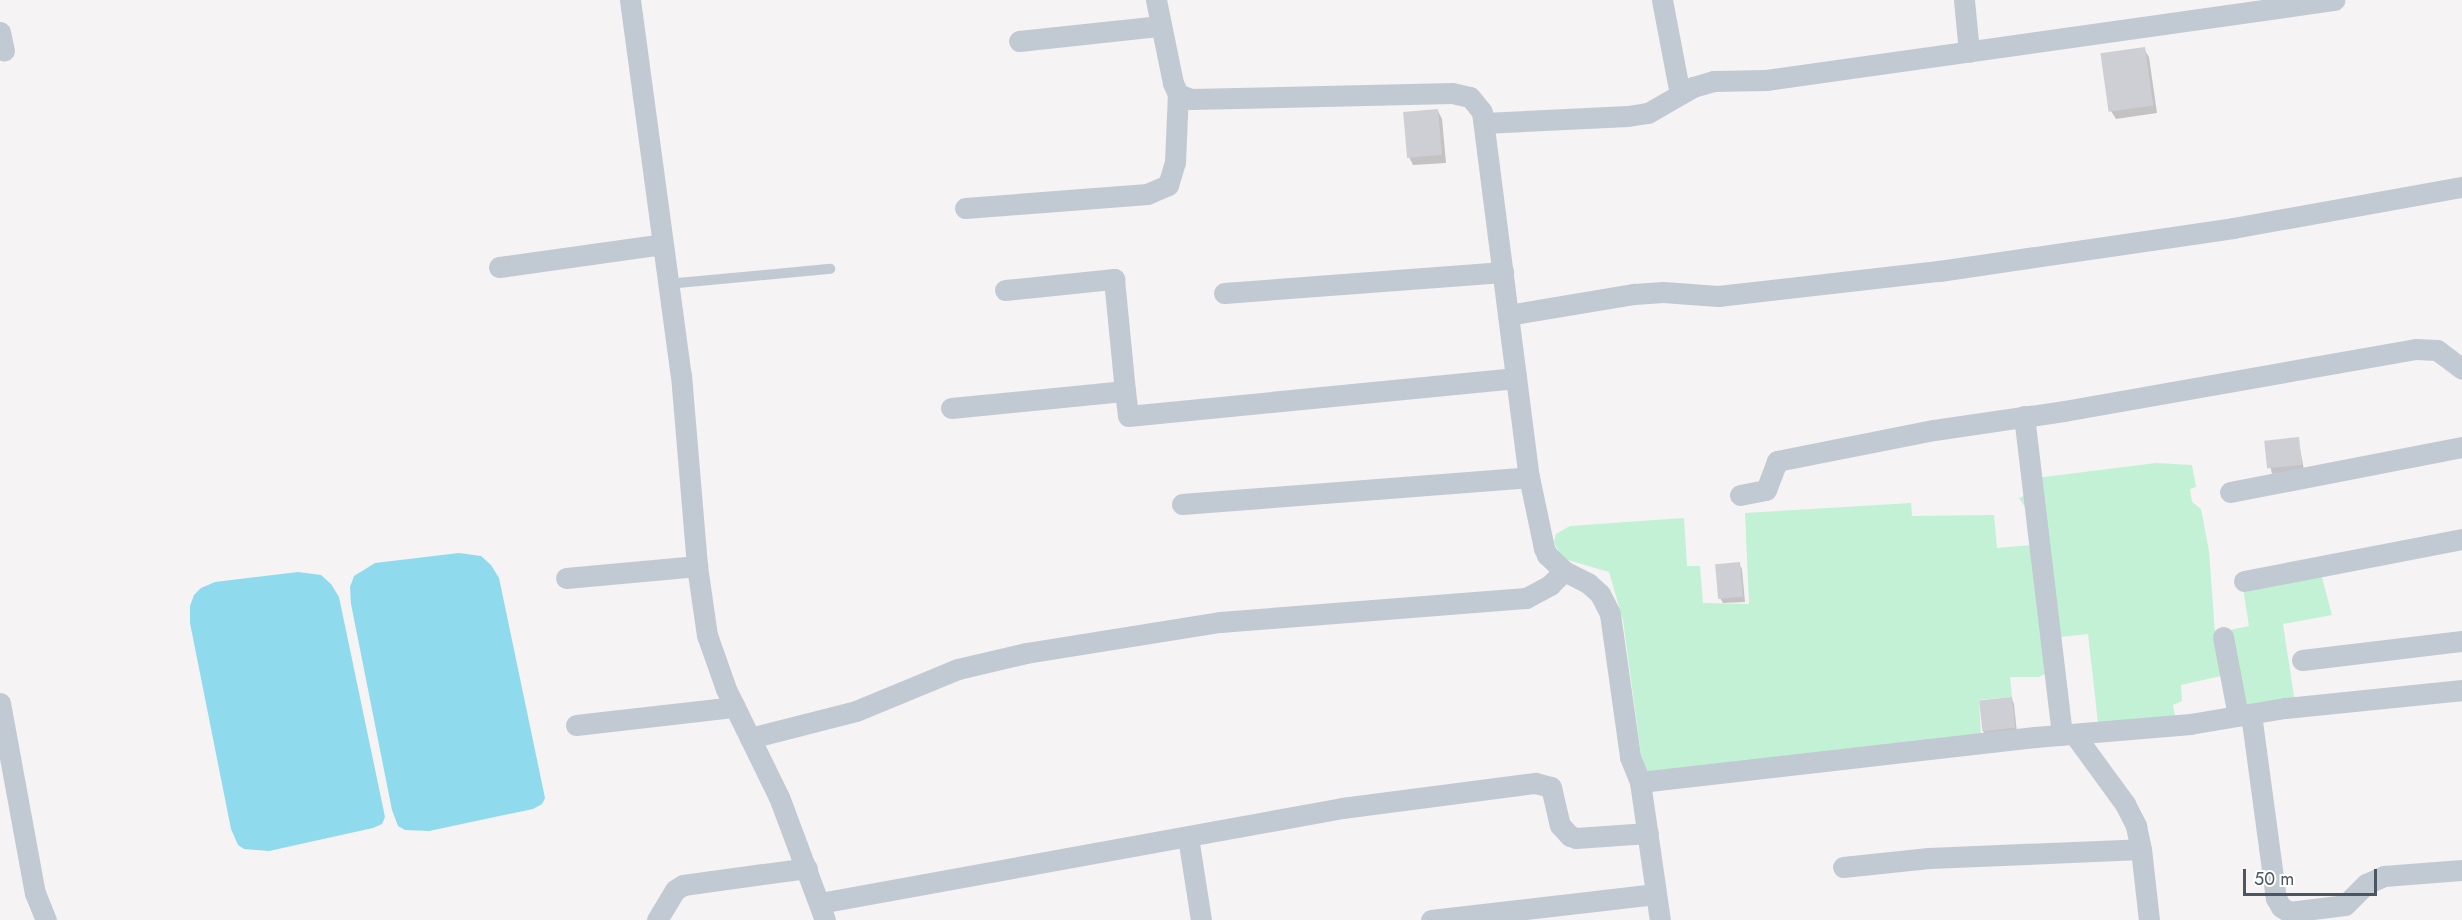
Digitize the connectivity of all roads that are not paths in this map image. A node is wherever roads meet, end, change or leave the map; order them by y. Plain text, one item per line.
1 (630, 0) edge
2 (1156, 0) edge
3 (1662, 0) edge
4 (1964, 0) edge
5 (2334, 0) edge
6 (1160, 26) junction
7 (1019, 41) dead end
8 (1969, 52) junction
9 (1178, 94) junction
10 (1680, 94) junction
11 (1484, 123) junction
12 (2462, 187) edge
13 (964, 208) dead end
14 (662, 244) junction
15 (500, 267) dead end
16 (830, 269) dead end
17 (1503, 272) junction
18 (667, 284) junction
19 (1005, 290) dead end
20 (1224, 292) dead end
21 (1508, 315) junction
22 (2462, 369) edge
23 (1516, 378) junction
24 (1125, 391) junction
25 (951, 408) dead end
26 (2024, 417) junction
27 (2462, 447) edge
28 (1529, 477) junction
29 (2230, 492) dead end
30 (1740, 495) dead end
31 (1182, 504) dead end
32 (2462, 539) edge
33 (697, 566) junction
34 (1564, 571) junction
35 (566, 578) dead end
36 (2244, 580) dead end
37 (2223, 637) dead end
38 (2462, 641) edge
39 (2302, 660) dead end
40 (2462, 690) edge
41 (0, 703) edge
42 (735, 707) junction
43 (2244, 715) junction
44 (576, 725) dead end
45 (2068, 734) junction
46 (750, 738) junction
47 (1640, 782) junction
48 (1648, 833) junction
49 (1188, 837) junction
50 (2141, 849) junction
51 (1843, 867) dead end
52 (807, 868) junction
53 (2462, 870) edge
54 (1656, 894) junction
55 (823, 912) edge
56 (1442, 919) edge
57 (46, 920) edge
58 (657, 920) edge
59 (1201, 920) edge
60 (1660, 920) edge
61 (2149, 920) edge

1 - 14 street
2 - 6 street
3 - 10 street
4 - 8 street
5 - 8 street
6 - 7 street
6 - 9 street
8 - 10 street
9 - 11 street
9 - 13 street
10 - 11 street
11 - 17 street
12 - 21 street
14 - 15 street
14 - 18 street
16 - 18 lane
17 - 20 street
17 - 21 street
18 - 33 street
19 - 24 street
21 - 23 street
22 - 26 street
23 - 24 street
23 - 28 street
24 - 25 street
26 - 30 street
26 - 45 street
27 - 29 street
28 - 31 street
28 - 34 street
32 - 36 street
33 - 35 street
33 - 42 street
34 - 46 street
34 - 47 street
37 - 43 street
38 - 39 street
40 - 43 street
41 - 57 street
42 - 44 street
42 - 46 street
43 - 45 street
43 - 53 street
45 - 47 street
45 - 50 street
46 - 52 street
47 - 48 street
48 - 49 street
48 - 54 street
49 - 55 street
49 - 59 street
50 - 51 street
50 - 61 street
52 - 55 street
52 - 58 street
54 - 56 street
54 - 60 street

